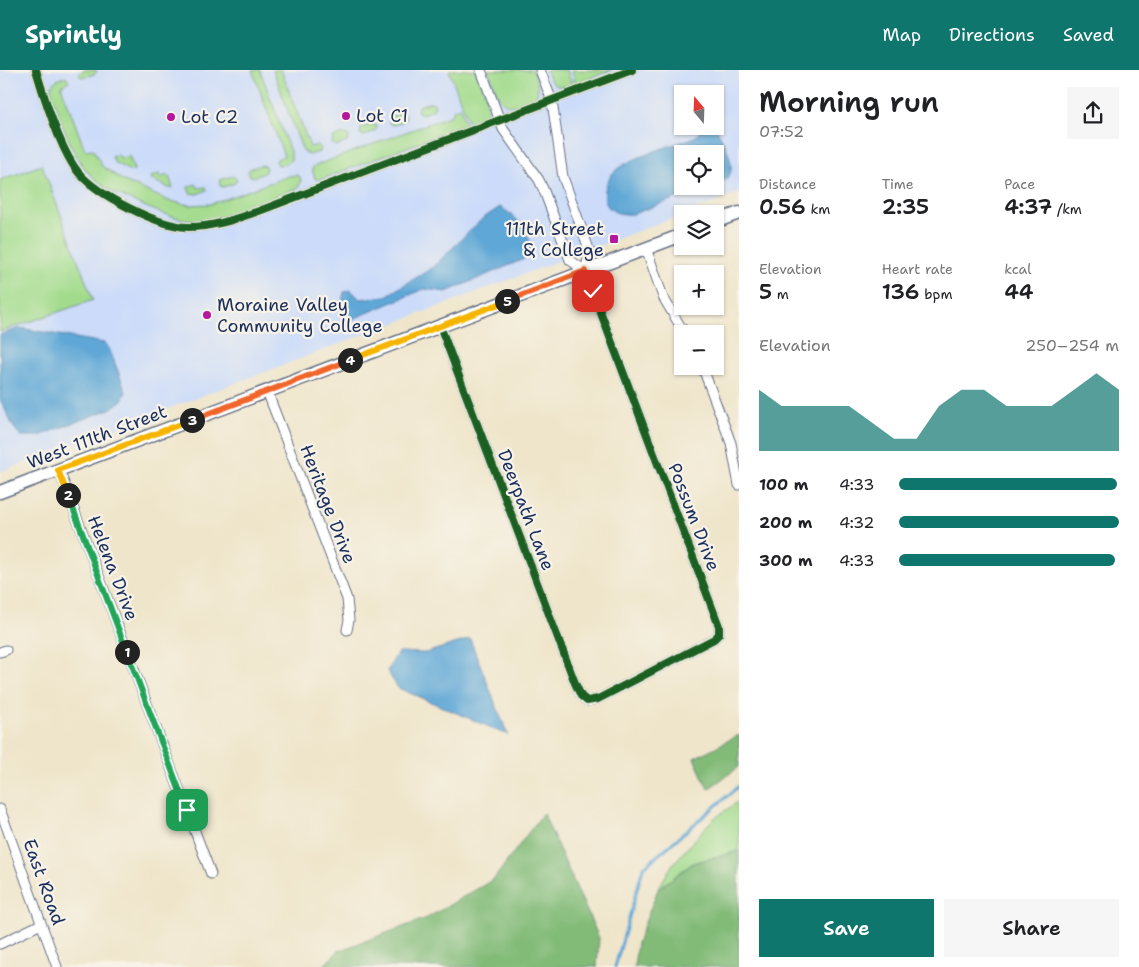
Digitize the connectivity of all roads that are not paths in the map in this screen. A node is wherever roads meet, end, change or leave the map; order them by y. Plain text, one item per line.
1 (36, 70) edge
2 (481, 70) edge
3 (540, 70) edge
4 (632, 70) edge
5 (552, 101) junction
6 (500, 121) junction
7 (739, 213) edge
8 (724, 219) edge
9 (674, 237) edge
10 (646, 248) junction
11 (585, 271) junction
12 (679, 325) edge
13 (440, 326) junction
14 (705, 375) edge
15 (267, 391) junction
16 (58, 470) junction
17 (739, 485) edge
18 (0, 492) edge
19 (347, 630) dead end
20 (587, 701) joint
21 (0, 809) edge
22 (211, 874) dead end
23 (41, 924) junction
24 (0, 944) edge
25 (57, 967) edge

1 - 6 street
2 - 6 street
3 - 5 street
4 - 5 street
5 - 6 street
5 - 11 street
6 - 11 street
7 - 8 main road
9 - 10 main road, West 111th Street
10 - 11 main road, West 111th Street
10 - 12 street
11 - 13 main road, West 111th Street
11 - 20 street, Possum Drive
13 - 15 main road, West 111th Street
13 - 20 street, Deerpath Lane
14 - 17 street
15 - 16 main road, West 111th Street
15 - 19 street, Heritage Drive
16 - 18 main road, West 111th Street
16 - 22 street, Helena Drive
21 - 23 street, East Road
23 - 24 street
23 - 25 street, East Road

